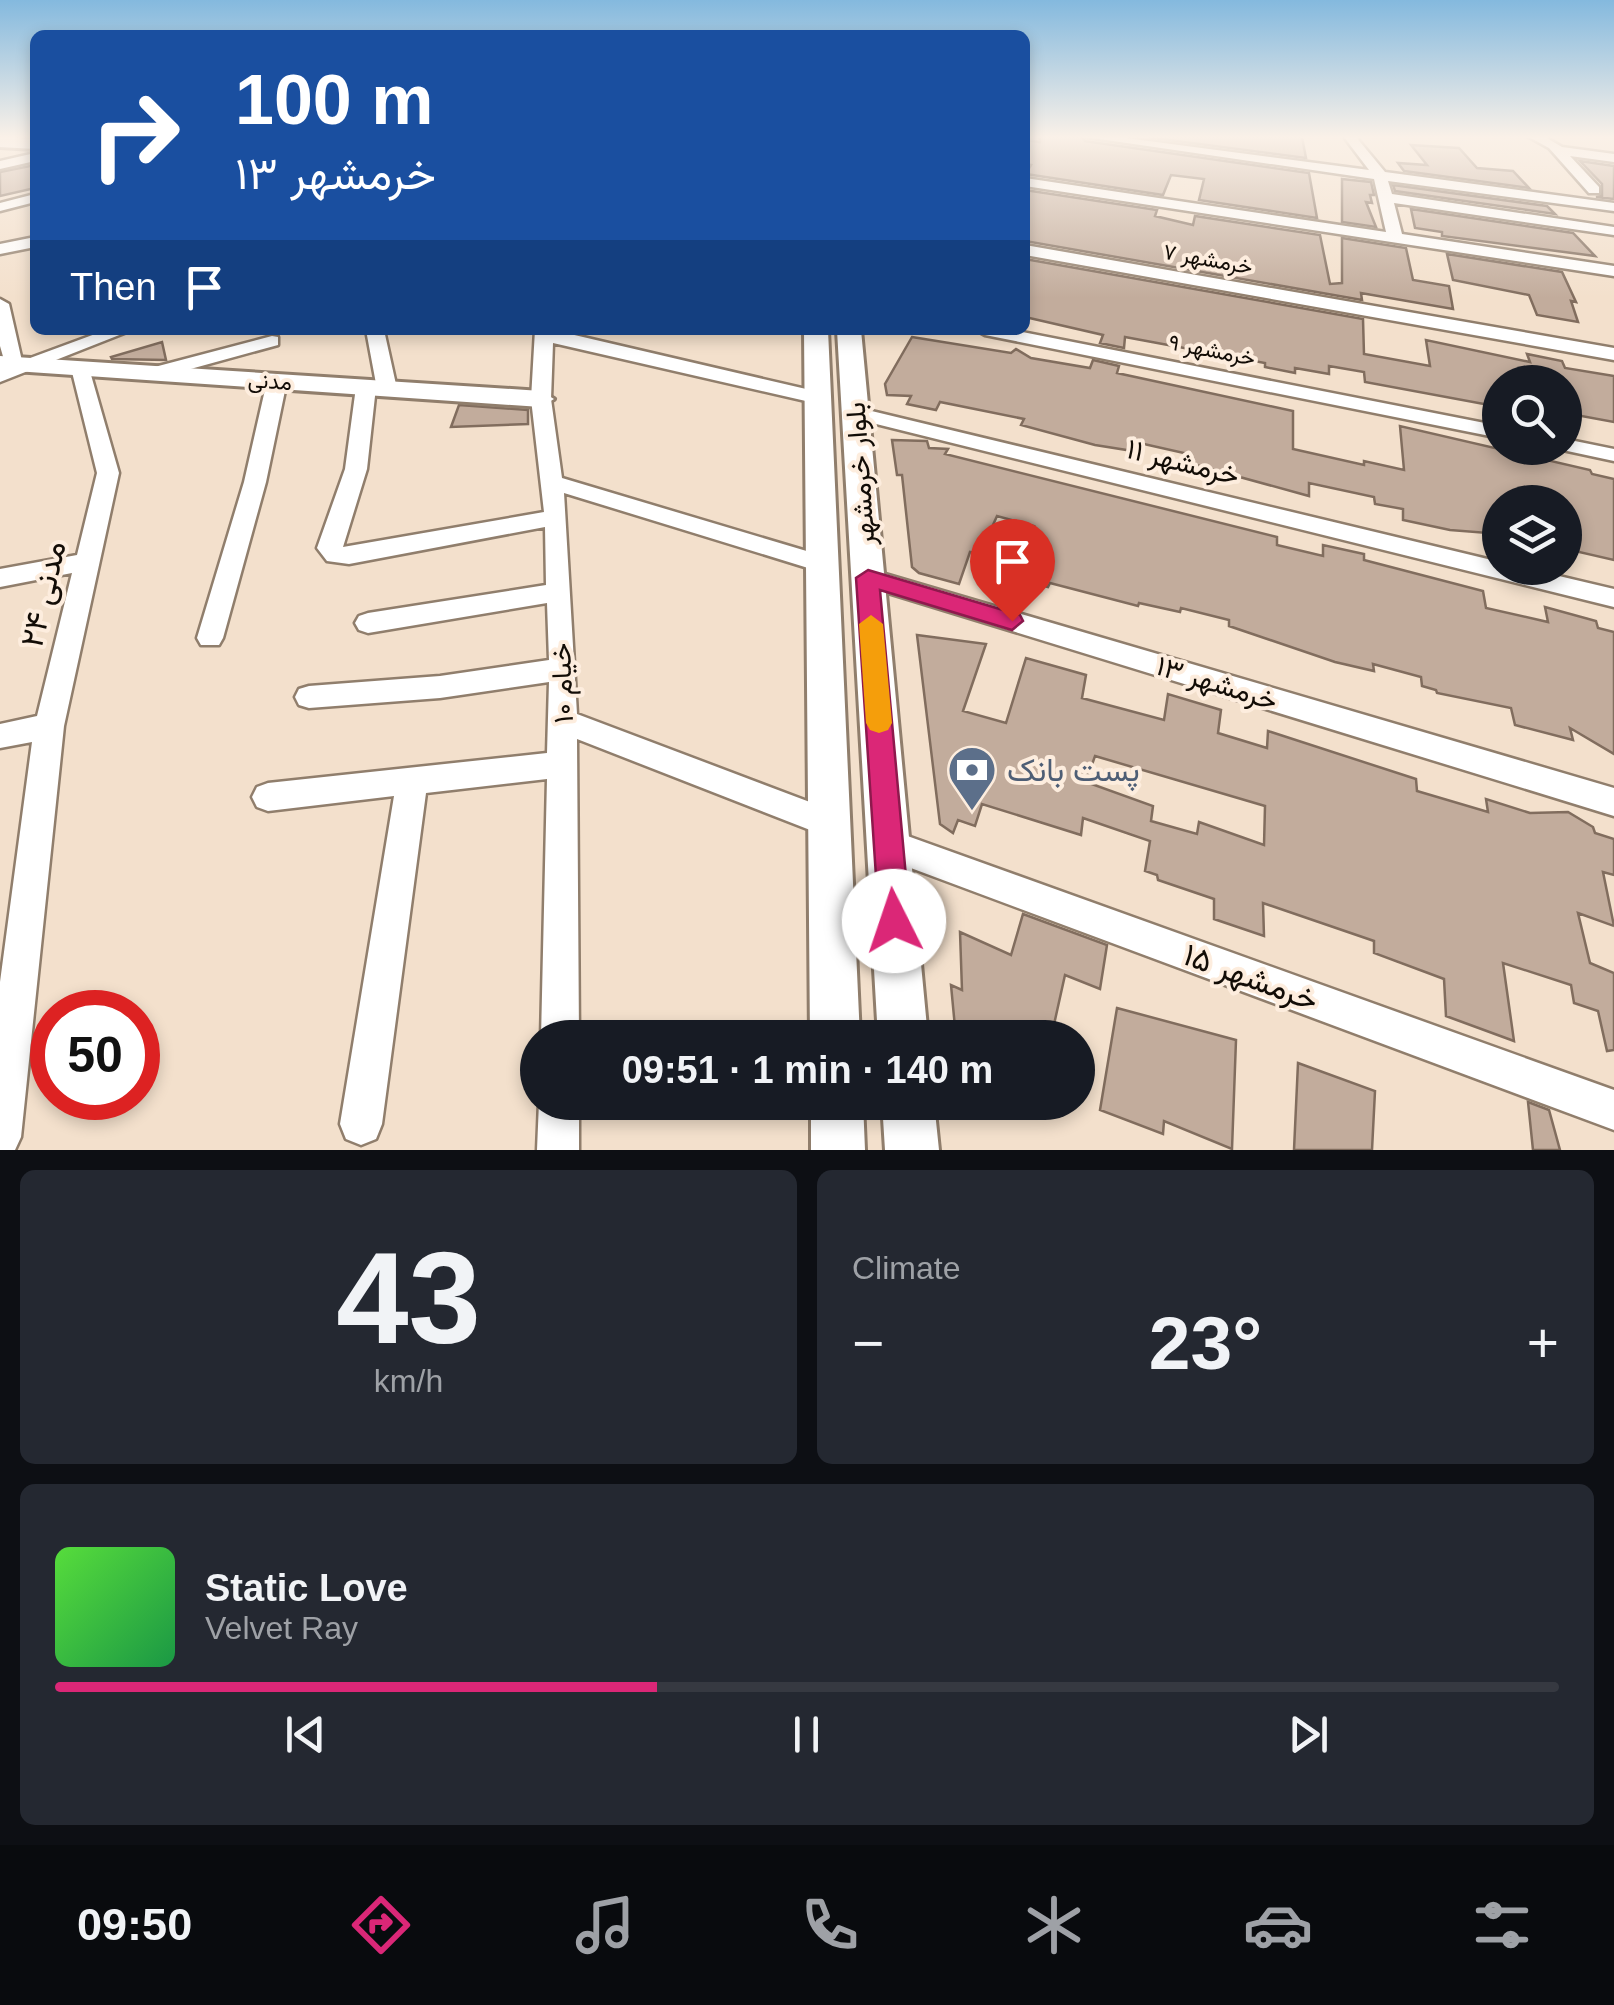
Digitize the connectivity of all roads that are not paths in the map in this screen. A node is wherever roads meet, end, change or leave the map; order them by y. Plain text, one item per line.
1 (1082, 191) edge
2 (1385, 191) edge
3 (1491, 191) edge
4 (1388, 198) junction
5 (30, 200) edge
6 (0, 204) edge
7 (1614, 208) edge
8 (1614, 231) edge
9 (1395, 238) junction
10 (30, 243) edge
11 (0, 249) edge
12 (1030, 251) edge
13 (1614, 271) edge
14 (0, 304) edge
15 (108, 335) edge
16 (375, 335) edge
17 (544, 335) edge
18 (552, 335) edge
19 (816, 335) edge
20 (848, 335) edge
21 (1010, 335) edge
22 (272, 341) dead end
23 (1614, 354) edge
24 (11, 367) edge
25 (80, 368) junction
26 (154, 373) junction
27 (277, 382) junction
28 (377, 388) junction
29 (819, 398) junction
30 (541, 399) junction
31 (855, 413) junction
32 (1482, 429) edge
33 (1582, 448) edge
34 (1614, 455) edge
35 (820, 468) junction
36 (860, 473) junction
37 (549, 480) junction
38 (556, 518) junction
39 (85, 562) junction
40 (821, 564) junction
41 (0, 578) edge
42 (868, 578) junction
43 (558, 592) junction
44 (1614, 598) edge
45 (368, 624) dead end
46 (210, 638) dead end
47 (563, 669) junction
48 (309, 697) dead end
49 (563, 721) junction
50 (49, 726) junction
51 (0, 736) edge
52 (565, 764) junction
53 (412, 779) junction
54 (268, 796) dead end
55 (1614, 802) edge
56 (828, 824) junction
57 (888, 844) junction
58 (12, 940) edge
59 (560, 1020) edge
60 (833, 1020) edge
61 (903, 1020) edge
62 (1614, 1110) edge
63 (559, 1120) edge
64 (837, 1120) edge
65 (910, 1120) edge
66 (361, 1124) dead end
67 (0, 1137) edge
68 (558, 1150) edge
69 (838, 1150) edge
70 (912, 1150) edge

1 - 9 street
2 - 4 street
3 - 7 street
4 - 8 street
4 - 9 street
5 - 6 street
9 - 13 street
10 - 11 street
12 - 23 street, خرمشهر ۷
14 - 24 street
15 - 24 street
16 - 28 street
17 - 30 street, خیام ۱۰
18 - 29 street
19 - 29 main road, بلوار خرمشهر
20 - 31 main road, بلوار خرمشهر
21 - 32 street, خرمشهر ۹
22 - 26 street
24 - 25 main road, مدنی
25 - 26 main road, مدنی
25 - 39 street, مدنی ۲۴
26 - 27 main road, مدنی
27 - 28 main road, مدنی
27 - 46 street
28 - 30 main road, مدنی
28 - 38 street
29 - 35 main road, بلوار خرمشهر
30 - 37 street, خیام ۱۰
31 - 36 main road, بلوار خرمشهر
31 - 44 street, خرمشهر ۱۱
33 - 34 street
35 - 36 main road
35 - 40 main road, بلوار خرمشهر
36 - 42 main road, بلوار خرمشهر
37 - 38 street, خیام ۱۰
37 - 40 street
38 - 43 street, خیام ۱۰
39 - 41 street
39 - 50 street, مدنی ۲۴
40 - 56 main road, بلوار خرمشهر
42 - 55 street, خرمشهر ۱۳
42 - 57 main road, بلوار خرمشهر
43 - 45 street
43 - 47 street, خیام ۱۰
47 - 48 street
47 - 49 street, خیام ۱۰
49 - 52 street, خیام ۱۰
49 - 56 street
50 - 51 street
50 - 58 street, مدنی ۲۴
52 - 53 street
52 - 59 street, خیام ۱۰
53 - 54 street
53 - 66 street
56 - 60 main road, بلوار خرمشهر
57 - 61 main road, بلوار خرمشهر
57 - 62 street, خرمشهر ۱۵
58 - 67 street, مدنی ۲۴
63 - 68 street
64 - 69 main road
65 - 70 main road

